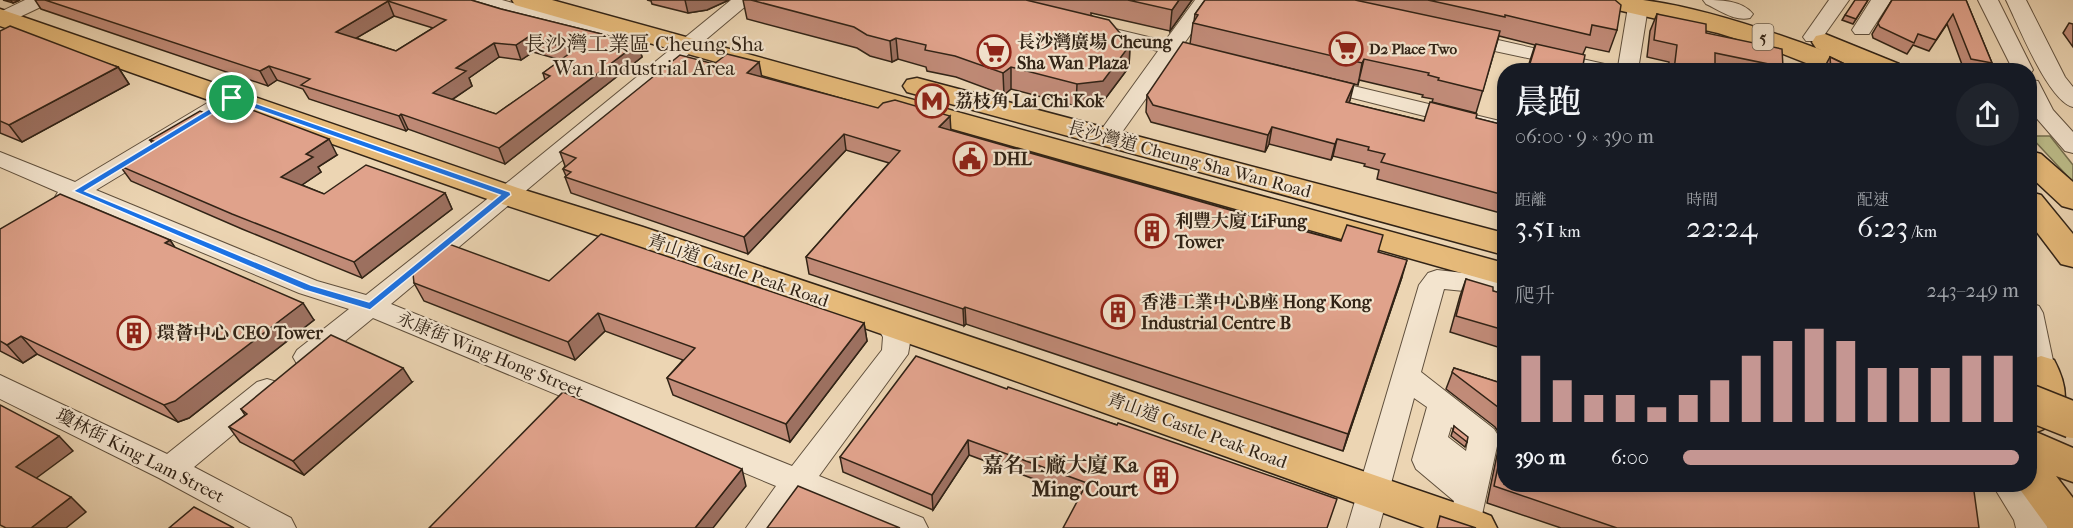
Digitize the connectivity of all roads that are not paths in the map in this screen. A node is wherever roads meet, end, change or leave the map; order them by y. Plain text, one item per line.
1 (40, 0) edge
2 (480, 0) edge
3 (524, 0) edge
4 (597, 0) edge
5 (743, 0) edge
6 (1205, 0) edge
7 (1605, 0) edge
8 (1683, 0) edge
9 (1713, 0) edge
10 (1839, 0) edge
11 (1881, 0) edge
12 (1988, 0) edge
13 (2016, 0) edge
14 (1638, 6) junction
15 (1743, 14) junction
16 (1, 18) edge
17 (1071, 24) edge
18 (708, 29) junction
19 (1862, 30) dead end
20 (1440, 33) edge
21 (651, 36) junction
22 (1813, 37) junction
23 (687, 46) junction
24 (1171, 48) junction
25 (1578, 63) edge
26 (1629, 63) edge
27 (1828, 63) edge
28 (1873, 63) edge
29 (2019, 63) edge
30 (1236, 64) edge
31 (1303, 80) edge
32 (232, 98) junction
33 (2037, 101) edge
34 (2073, 101) edge
35 (976, 126) junction
36 (1497, 127) edge
37 (1107, 137) junction
38 (2073, 146) edge
39 (0, 159) edge
40 (2037, 166) edge
41 (77, 191) junction
42 (507, 195) junction
43 (2073, 199) edge
44 (48, 208) edge
45 (2037, 211) edge
46 (1311, 220) junction
47 (1497, 242) edge
48 (2071, 256) edge
49 (1492, 270) edge
50 (1437, 279) junction
51 (1497, 291) edge
52 (370, 306) junction
53 (888, 323) junction
54 (2037, 361) edge
55 (1407, 375) junction
56 (2040, 381) edge
57 (0, 386) edge
58 (2073, 401) edge
59 (2037, 415) edge
60 (2073, 420) edge
61 (2037, 448) edge
62 (2073, 465) edge
63 (170, 469) junction
64 (798, 480) junction
65 (2037, 481) edge
66 (2012, 492) edge
67 (1473, 496) edge
68 (1369, 511) edge
69 (280, 528) edge
70 (762, 528) edge
71 (912, 528) edge
72 (2032, 528) edge
73 (2070, 528) edge

1 - 16 street
2 - 21 street, 長沙灣道 Cheung Sha Wan Road
3 - 21 main road, 長沙灣道 Cheung Sha Wan Road
4 - 18 main road, 長沙灣道 Cheung Sha Wan Road
5 - 18 street
6 - 24 street
7 - 14 main road, 5
8 - 15 main road, 5
9 - 15 street
10 - 22 street
11 - 19 street
12 - 29 street
13 - 34 street
14 - 26 street
14 - 27 main road, 5
15 - 22 main road, 5
16 - 32 main road, 青山道 Castle Peak Road
17 - 24 street
18 - 23 street
18 - 37 main road, 長沙灣道 Cheung Sha Wan Road
20 - 25 street
21 - 23 main road, 長沙灣道 Cheung Sha Wan Road
22 - 28 main road, 5
23 - 35 main road, 長沙灣道 Cheung Sha Wan Road
23 - 42 street
24 - 30 street
24 - 37 street
31 - 36 street
32 - 41 street
32 - 42 main road, 青山道 Castle Peak Road
33 - 38 street
35 - 46 main road, 長沙灣道 Cheung Sha Wan Road
35 - 46 street, 長沙灣道 Cheung Sha Wan Road
37 - 47 main road, 長沙灣道 Cheung Sha Wan Road
39 - 41 street, 永康街 Wing Hong Street
40 - 43 main road
41 - 44 street
41 - 52 street, 永康街 Wing Hong Street
42 - 52 street
42 - 53 main road, 青山道 Castle Peak Road
45 - 48 main road
46 - 49 main road, 長沙灣道 Cheung Sha Wan Road
49 - 50 main road
50 - 51 street
50 - 55 street
52 - 63 street
52 - 64 street, 永康街 Wing Hong Street
53 - 64 street
53 - 68 main road, 青山道 Castle Peak Road
54 - 56 street
55 - 67 street
55 - 68 street
56 - 58 main road
56 - 59 main road
56 - 60 main road, bridge
57 - 63 street, 瓊林街 King Lam Street
61 - 62 main road
63 - 69 street, 瓊林街 King Lam Street
64 - 70 street
64 - 71 street, 永康街 Wing Hong Street
65 - 73 main road
66 - 72 street
67 - 68 main road, 青山道 Castle Peak Road

